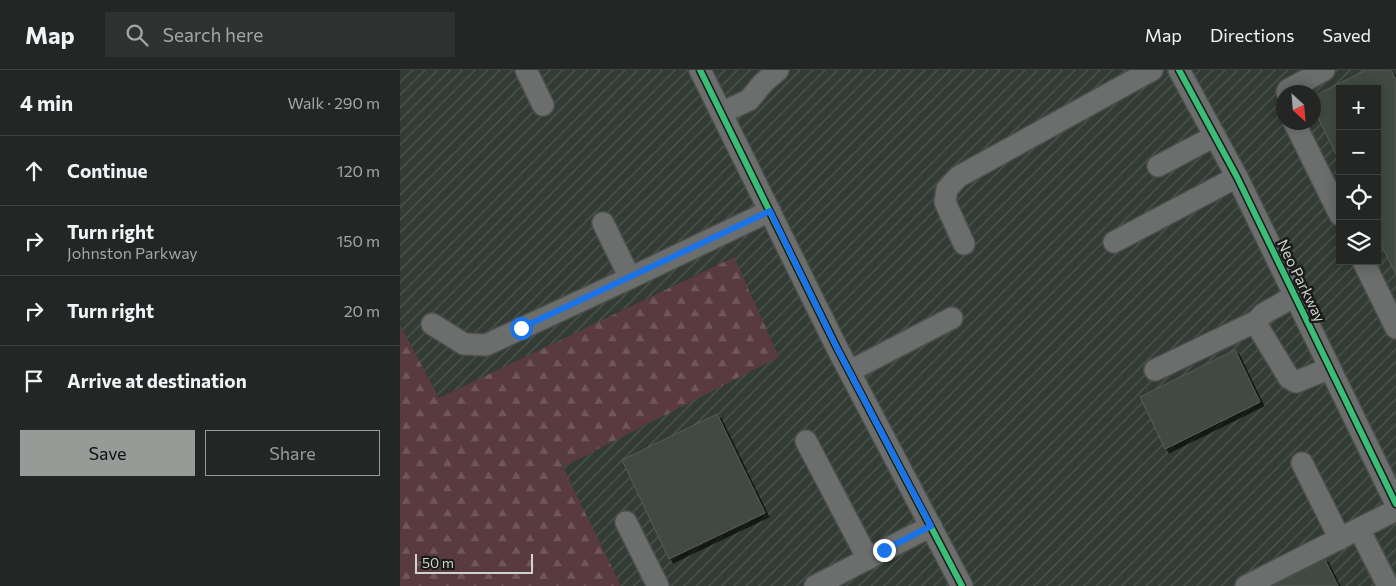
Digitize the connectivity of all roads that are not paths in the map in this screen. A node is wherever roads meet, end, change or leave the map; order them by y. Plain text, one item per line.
1 (526, 70) edge
2 (700, 70) edge
3 (778, 70) edge
4 (1152, 70) edge
5 (1179, 70) edge
6 (1324, 70) edge
7 (1296, 85) edge
8 (543, 106) dead end
9 (721, 114) junction
10 (1298, 130) edge
11 (1214, 136) junction
12 (1158, 166) dead end
13 (1237, 177) junction
14 (1336, 207) edge
15 (770, 211) junction
16 (603, 223) dead end
17 (1114, 242) dead end
18 (964, 244) dead end
19 (1365, 265) edge
20 (630, 278) junction
21 (1295, 296) junction
22 (952, 318) dead end
23 (1257, 321) junction
24 (432, 324) dead end
25 (1396, 328) edge
26 (1330, 368) junction
27 (1155, 370) dead end
28 (850, 371) junction
29 (806, 441) dead end
30 (1302, 462) dead end
31 (1396, 504) edge
32 (1396, 510) edge
33 (626, 522) dead end
34 (931, 526) junction
35 (1359, 529) junction
36 (1340, 539) junction
37 (868, 558) junction
38 (954, 583) edge
39 (658, 586) edge
40 (815, 586) edge
41 (1246, 586) edge
42 (1388, 586) edge

1 - 8 street
2 - 9 street
3 - 9 street
4 - 18 street
5 - 11 street, Neo Parkway
6 - 7 street
9 - 15 street
10 - 14 street
11 - 12 street
11 - 13 street, Neo Parkway
13 - 17 street
13 - 21 street, Neo Parkway
15 - 20 street
15 - 28 street
16 - 20 street
19 - 25 street
20 - 24 street
21 - 23 street
21 - 26 street, Neo Parkway
22 - 28 street
23 - 26 street
23 - 27 street
26 - 31 street, Neo Parkway
28 - 34 street
29 - 37 street
30 - 36 street
32 - 35 street
33 - 39 street
34 - 37 street
34 - 38 street
35 - 36 street
35 - 42 street
36 - 41 street
37 - 40 street

